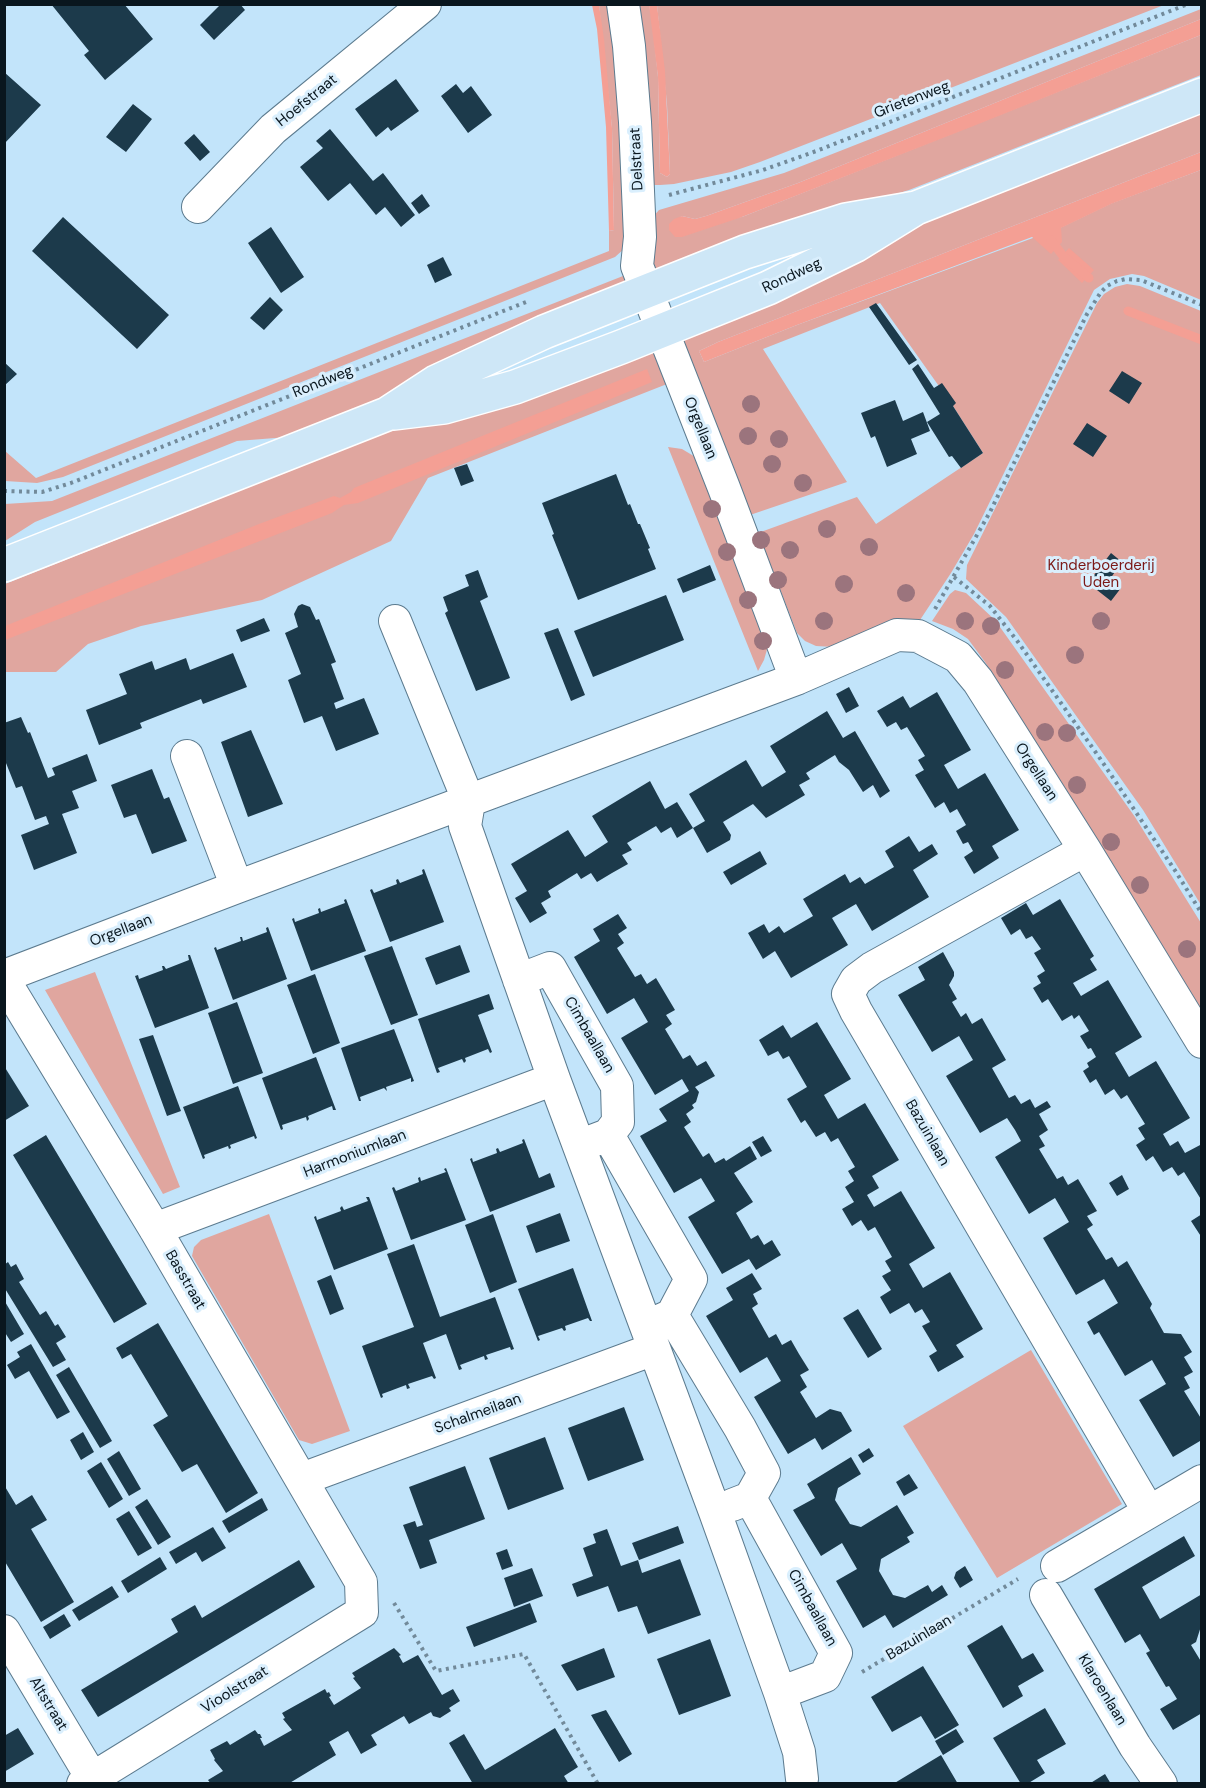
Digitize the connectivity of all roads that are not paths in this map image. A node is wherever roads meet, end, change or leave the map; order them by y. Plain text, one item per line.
1 (425, 4) edge
2 (623, 4) edge
3 (1202, 94) edge
4 (198, 207) dead end
5 (653, 311) junction
6 (4, 565) edge
7 (395, 621) dead end
8 (796, 679) junction
9 (187, 756) dead end
10 (469, 802) junction
11 (1085, 850) junction
12 (237, 887) junction
13 (4, 978) edge
14 (519, 980) junction
15 (1202, 1042) edge
16 (554, 1079) junction
17 (608, 1135) junction
18 (579, 1146) junction
19 (155, 1228) junction
20 (657, 1330) junction
21 (302, 1479) junction
22 (1202, 1481) edge
23 (750, 1498) junction
24 (715, 1512) junction
25 (1149, 1512) junction
26 (360, 1582) joint
27 (4, 1630) edge
28 (780, 1693) junction
29 (88, 1781) edge
30 (796, 1782) edge
31 (1161, 1784) edge

1 - 4 street, Hoefstraat
2 - 5 street, Delstraat
3 - 5 main road, Rondweg
5 - 6 main road, Rondweg
5 - 8 street, Orgellaan
7 - 10 street
8 - 10 street, Orgellaan
8 - 11 street, Orgellaan
9 - 12 street
10 - 12 street, Orgellaan
10 - 14 street
11 - 15 street, Orgellaan
11 - 25 street, Bazuinlaan
12 - 13 street, Orgellaan
13 - 19 street, Basstraat
14 - 16 street
14 - 17 street, Cimbaallaan
16 - 18 street
16 - 19 street, Harmoniumlaan
17 - 18 street
17 - 20 street
18 - 20 street
19 - 21 street, Basstraat
20 - 21 street, Schalmeilaan
20 - 23 street
20 - 24 street
21 - 26 street, Basstraat
22 - 25 street
23 - 24 street
23 - 28 street, Cimbaallaan
24 - 28 street
25 - 31 street, Klaroenlaan
26 - 29 street, Vioolstraat
27 - 29 street, Altstraat
28 - 30 street

